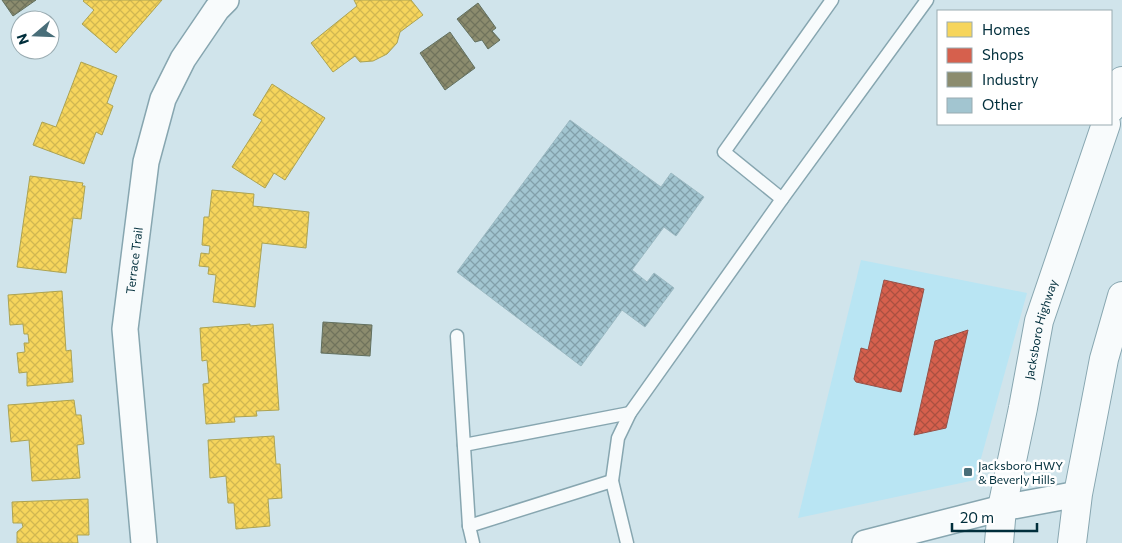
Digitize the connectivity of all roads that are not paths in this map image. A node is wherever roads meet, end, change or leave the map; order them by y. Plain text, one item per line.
1 (226, 0) edge
2 (832, 0) edge
3 (927, 0) edge
4 (1122, 81) edge
5 (1112, 106) edge
6 (1106, 125) edge
7 (782, 199) junction
8 (1122, 296) edge
9 (457, 336) dead end
10 (630, 413) junction
11 (464, 445) junction
12 (612, 481) junction
13 (1078, 494) junction
14 (1002, 508) junction
15 (469, 526) junction
16 (144, 543) edge
17 (473, 543) edge
18 (627, 543) edge
19 (865, 543) edge
20 (999, 543) edge
21 (1072, 543) edge

1 - 16 street, Terrace Trail
2 - 7 lane
3 - 7 lane
4 - 5 main road
6 - 14 main road, Jacksboro Highway
7 - 10 lane
8 - 13 main road
9 - 11 lane
10 - 11 lane
10 - 12 lane
11 - 15 lane
12 - 15 lane
12 - 18 lane
13 - 14 street
13 - 21 main road
14 - 19 street
14 - 20 main road, Jacksboro Highway
15 - 17 lane

